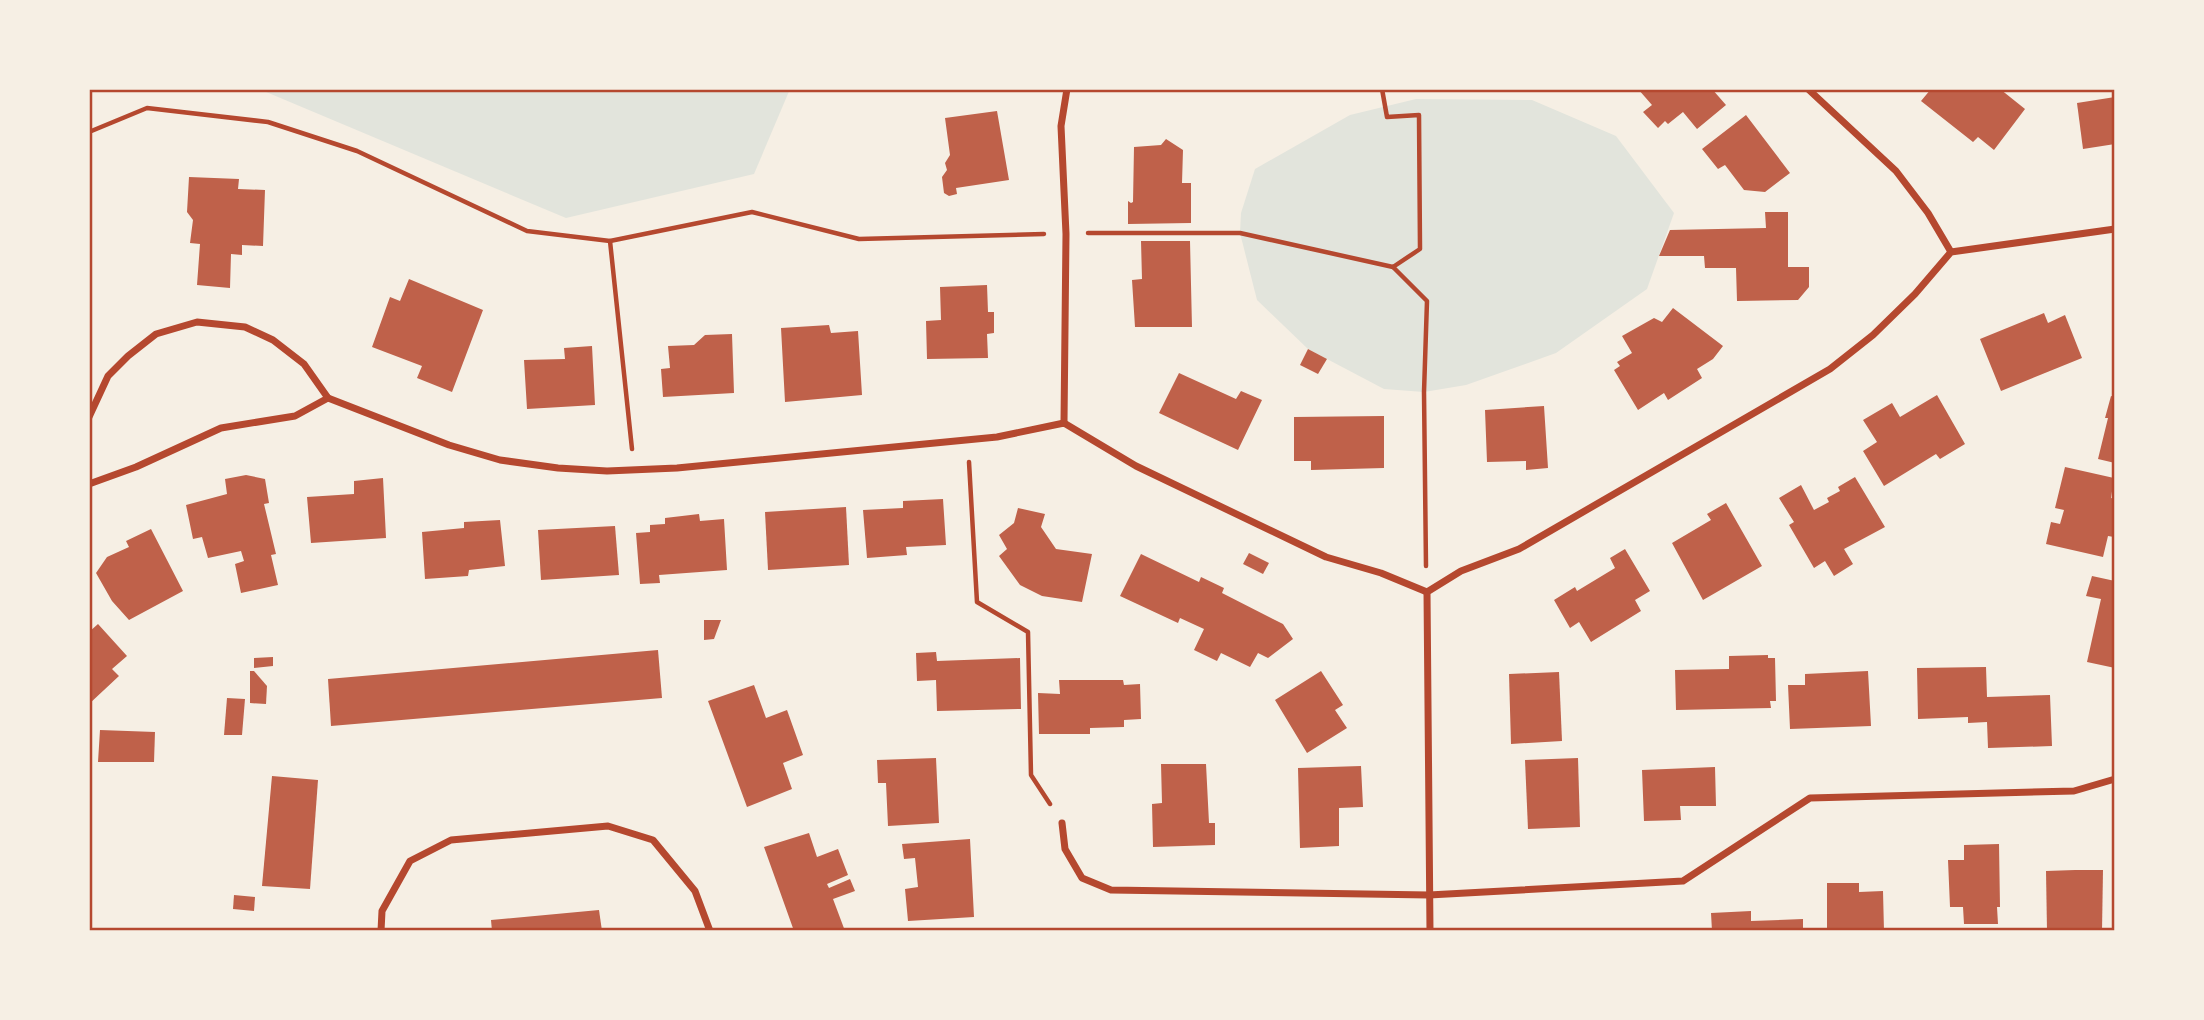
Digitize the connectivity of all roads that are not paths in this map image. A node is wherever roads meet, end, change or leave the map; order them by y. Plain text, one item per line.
1 (1067, 89) edge
2 (1808, 89) edge
3 (2115, 229) edge
4 (1951, 252) junction
5 (328, 398) junction
6 (89, 417) edge
7 (1064, 423) junction
8 (89, 484) edge
9 (1427, 592) junction
10 (2115, 779) edge
11 (1062, 823) road end
12 (1429, 895) junction
13 (381, 931) edge
14 (710, 931) edge
15 (1430, 931) edge

1 - 7 street
2 - 4 street
3 - 4 street
4 - 9 street
5 - 6 street
5 - 7 street
5 - 8 street
7 - 9 street
9 - 12 street
10 - 12 street
11 - 12 street
12 - 15 street
13 - 14 street

